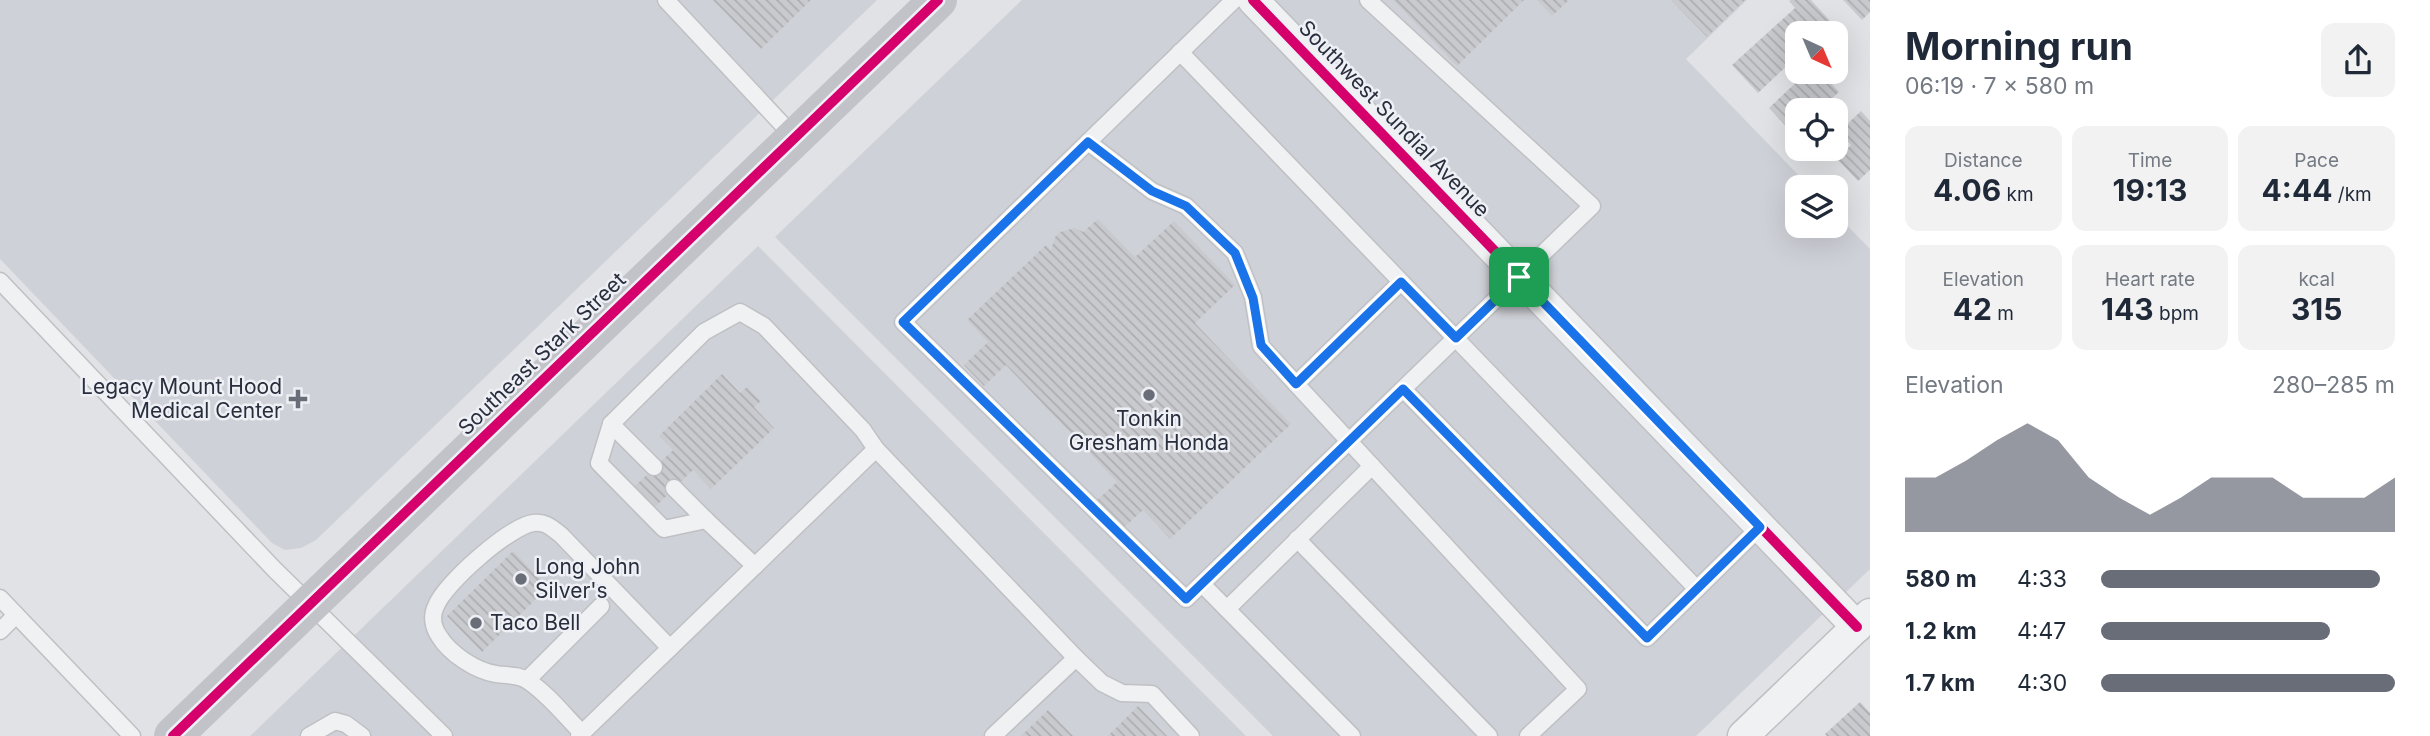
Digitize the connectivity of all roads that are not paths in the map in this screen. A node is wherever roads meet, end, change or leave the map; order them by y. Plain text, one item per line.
1 (666, 0) edge
2 (938, 0) edge
3 (1368, 0) edge
4 (1252, 1) edge
5 (1180, 52) junction
6 (794, 138) junction
7 (1088, 142) junction
8 (1519, 277) junction
9 (0, 281) edge
10 (1401, 282) junction
11 (1456, 338) junction
12 (1296, 384) junction
13 (1403, 389) junction
14 (611, 424) junction
15 (1349, 441) junction
16 (876, 449) junction
17 (1372, 466) junction
18 (654, 467) dead end
19 (674, 488) dead end
20 (706, 520) junction
21 (1760, 527) junction
22 (1297, 539) junction
23 (755, 566) junction
24 (1202, 584) junction
25 (1697, 589) junction
26 (0, 598) edge
27 (310, 605) junction
28 (601, 606) dead end
29 (1227, 609) junction
30 (16, 615) junction
31 (1863, 620) edge
32 (0, 631) edge
33 (670, 648) junction
34 (1076, 658) junction
35 (527, 680) junction
36 (580, 734) edge
37 (132, 736) edge
38 (173, 736) edge
39 (309, 736) edge
40 (362, 736) edge
41 (444, 736) edge
42 (993, 736) edge
43 (1191, 736) edge
44 (1352, 736) edge
45 (1489, 736) edge
46 (1528, 736) edge
47 (1743, 736) edge

1 - 6 lane
2 - 6 main road, Southeast Stark Street
3 - 8 lane
4 - 5 lane
4 - 8 street, Southwest Sundial Avenue
5 - 7 lane
5 - 10 lane
6 - 27 main road, Southeast Stark Street
7 - 12 lane
7 - 24 lane
8 - 11 lane
8 - 21 street, Southwest Sundial Avenue
9 - 27 lane
10 - 11 lane
10 - 12 lane
11 - 13 lane
11 - 25 lane
12 - 15 lane
13 - 15 lane
13 - 25 lane
14 - 16 lane
14 - 18 lane
14 - 20 lane
15 - 17 lane
15 - 24 lane
16 - 23 lane
16 - 34 lane
17 - 22 lane
17 - 46 lane
19 - 20 lane
20 - 23 lane
21 - 25 lane
21 - 31 street, Southwest Sundial Avenue
22 - 29 lane
22 - 45 lane
23 - 33 lane
24 - 29 lane
26 - 30 lane
27 - 38 main road, Southeast Stark Street
27 - 41 lane
28 - 35 lane
29 - 44 lane
30 - 32 lane
30 - 37 lane
31 - 47 street
33 - 35 lane
33 - 36 lane
34 - 42 lane
34 - 43 lane
35 - 36 lane
39 - 40 lane

